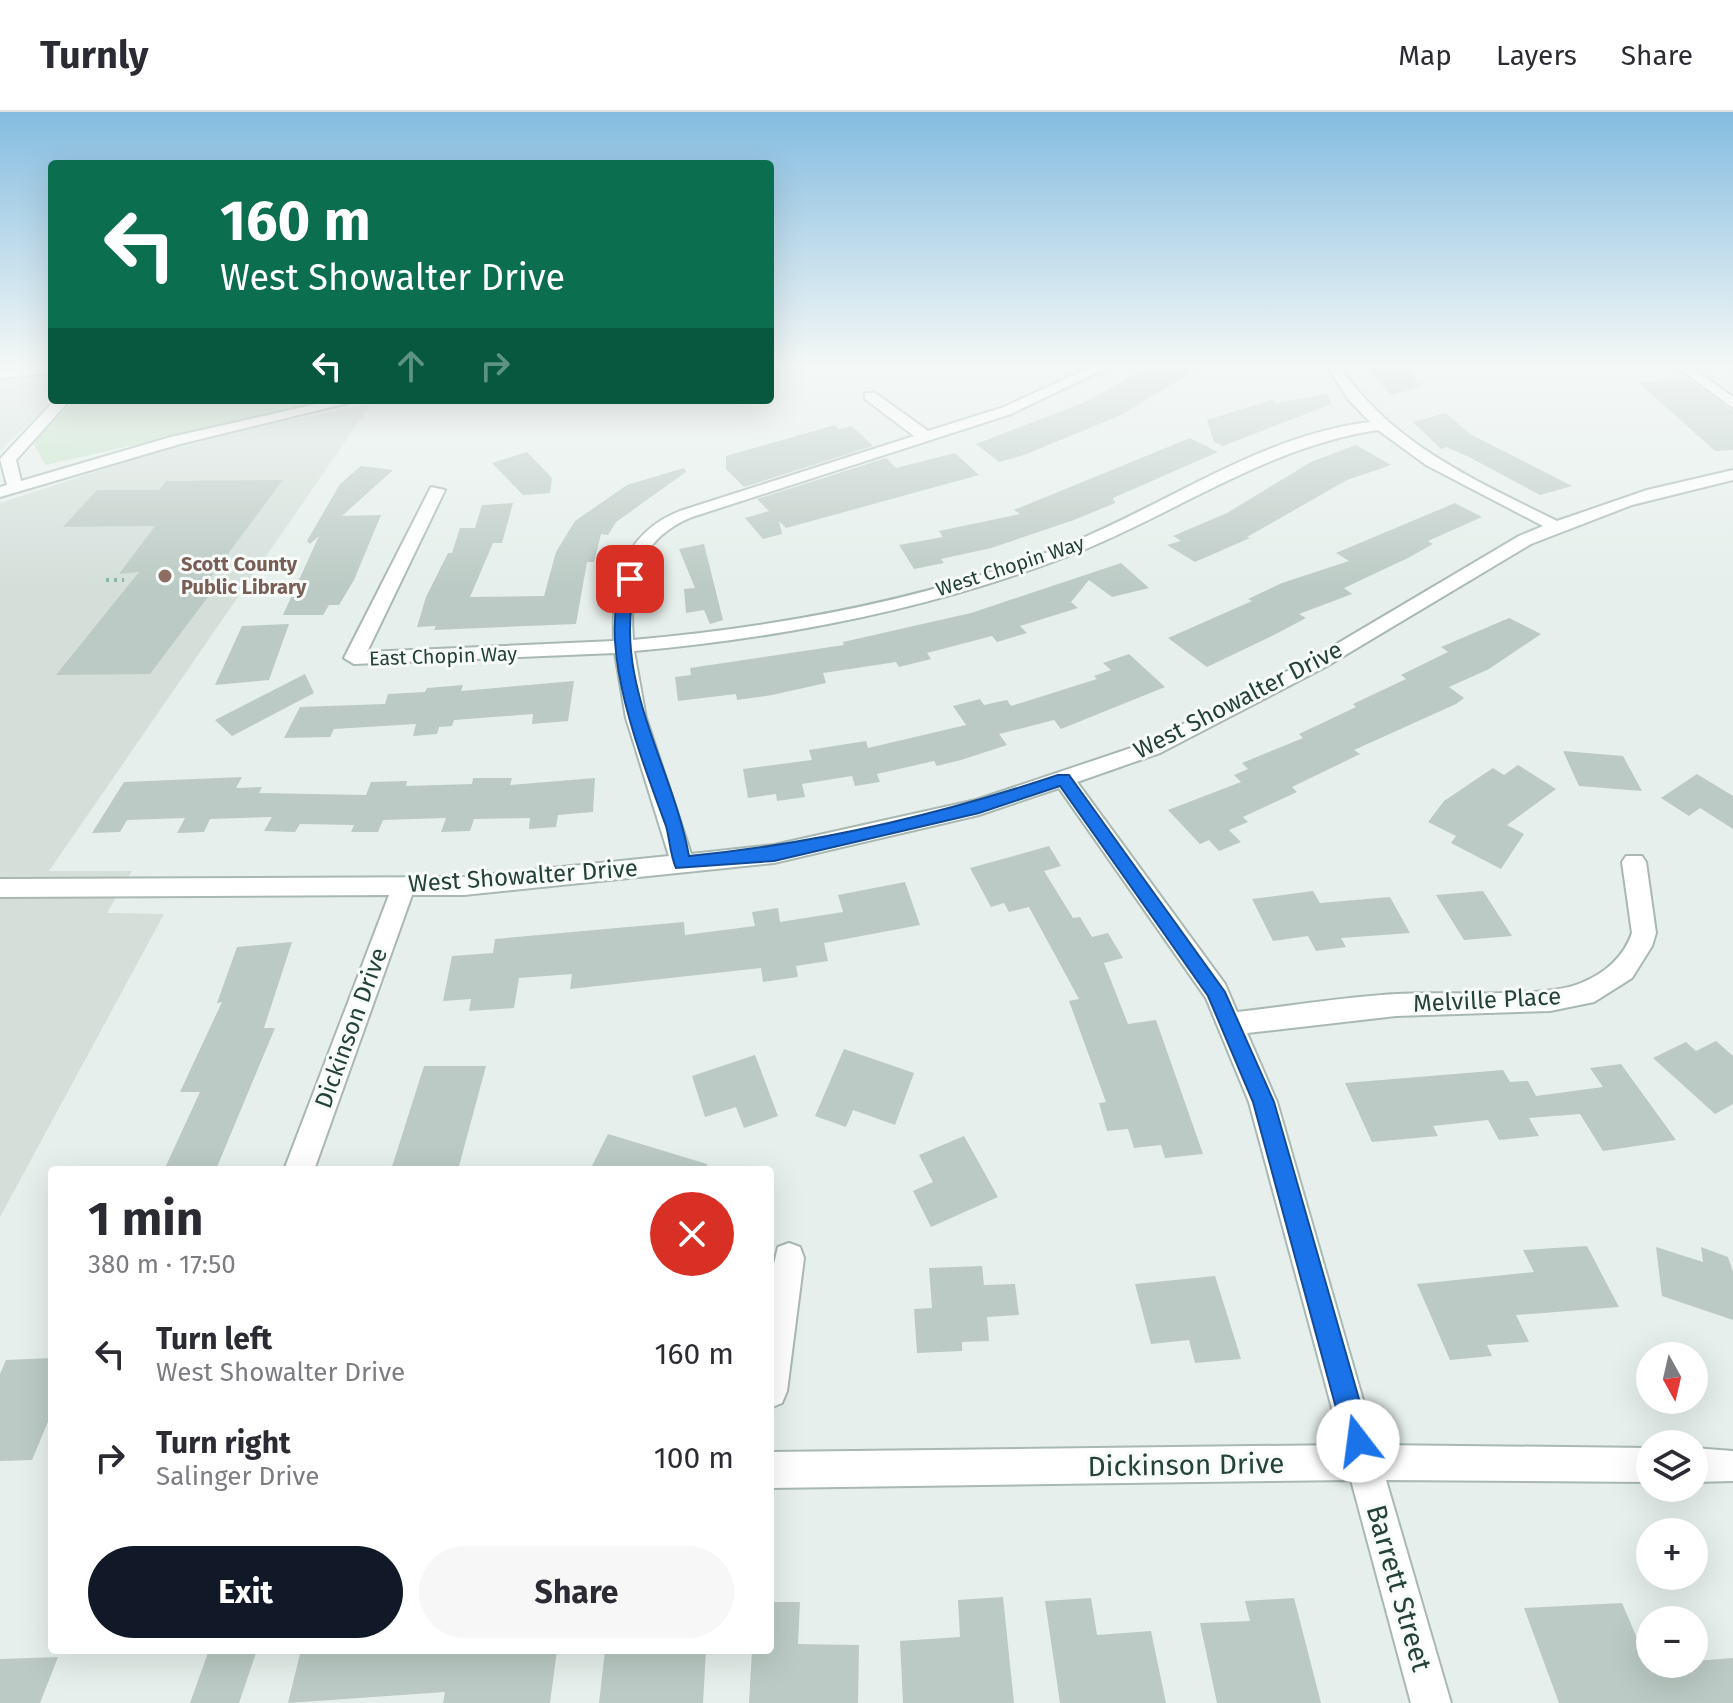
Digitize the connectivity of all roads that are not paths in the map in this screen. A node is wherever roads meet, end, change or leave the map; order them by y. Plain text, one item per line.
1 (25, 441) edge
2 (172, 441) edge
3 (917, 441) edge
4 (1298, 441) edge
5 (1401, 441) edge
6 (1733, 475) edge
7 (7, 490) edge
8 (437, 490) dead end
9 (1555, 526) junction
10 (623, 648) junction
11 (1064, 779) junction
12 (1634, 862) dead end
13 (682, 863) junction
14 (404, 886) junction
15 (0, 888) edge
16 (1229, 1024) junction
17 (300, 1166) edge
18 (789, 1258) dead end
19 (774, 1363) edge
20 (1364, 1462) junction
21 (1636, 1465) edge
22 (774, 1470) edge
23 (1431, 1703) edge

1 - 7 street
2 - 7 street
3 - 10 street
4 - 10 street, West Chopin Way
5 - 9 street
6 - 9 street, West Showalter Drive
8 - 10 street, East Chopin Way
9 - 11 street, West Showalter Drive
10 - 13 street
11 - 13 street, West Showalter Drive
11 - 16 street, Barrett Street
12 - 16 street, Melville Place
13 - 14 street, West Showalter Drive
14 - 15 street, West Showalter Drive
14 - 17 street, Dickinson Drive
16 - 20 street, Barrett Street
18 - 19 street
20 - 21 street, Dickinson Drive
20 - 22 street, Dickinson Drive
20 - 23 street, Barrett Street

